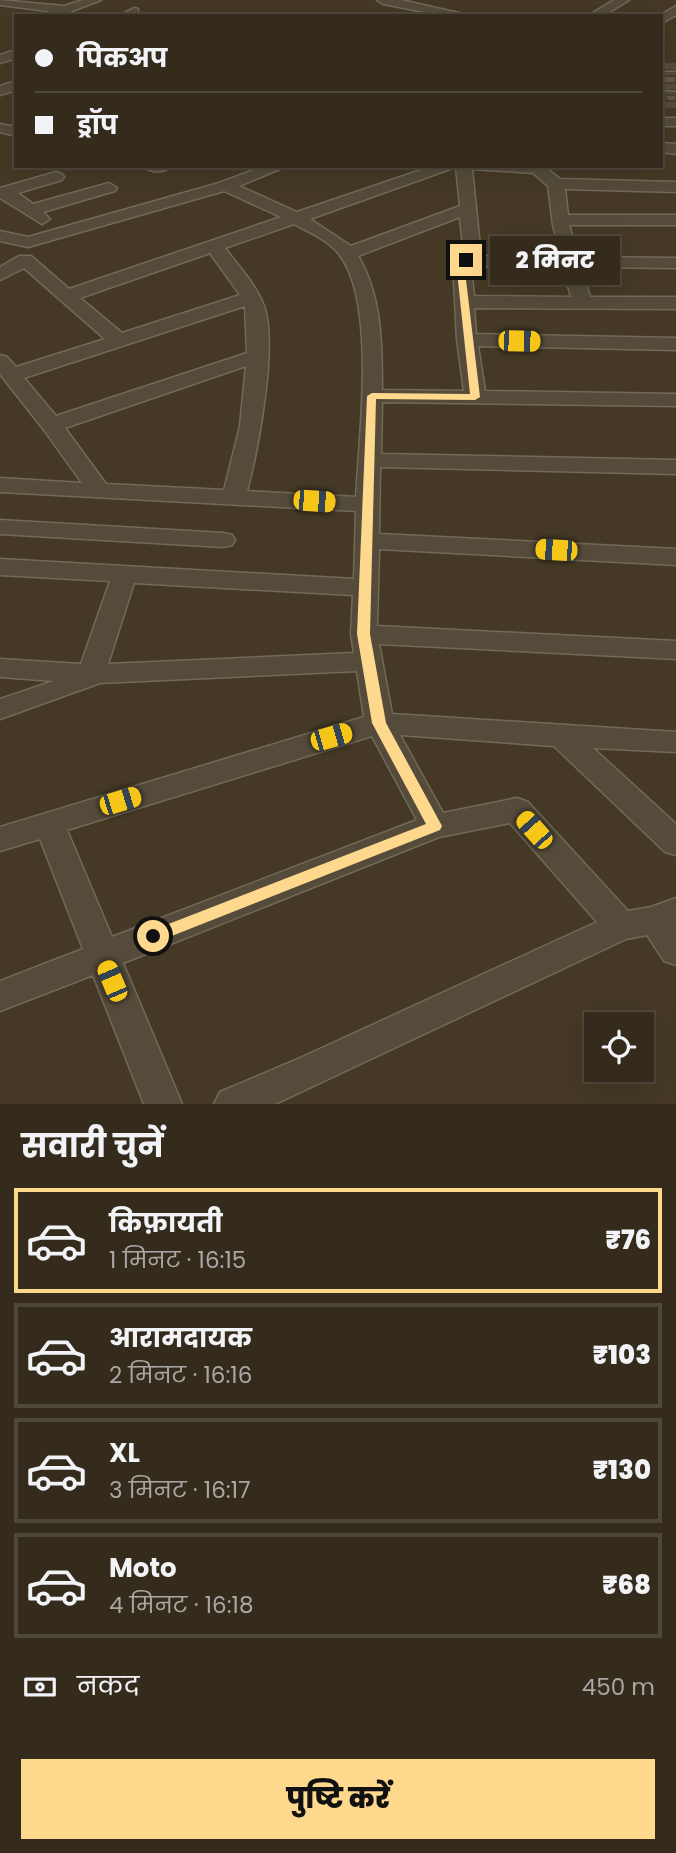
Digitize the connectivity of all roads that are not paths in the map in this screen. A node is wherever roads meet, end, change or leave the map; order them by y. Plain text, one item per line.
1 (95, 0) edge
2 (383, 0) edge
3 (623, 0) edge
4 (0, 1) edge
5 (0, 10) edge
6 (65, 10) junction
7 (32, 14) edge
8 (54, 14) edge
9 (456, 14) edge
10 (598, 14) edge
11 (274, 168) edge
12 (443, 168) edge
13 (464, 168) edge
14 (533, 168) edge
15 (56, 177) dead end
16 (556, 184) junction
17 (225, 186) junction
18 (676, 187) edge
19 (109, 188) dead end
20 (7, 189) edge
21 (469, 208) junction
22 (30, 210) junction
23 (296, 219) junction
24 (561, 220) junction
25 (676, 220) edge
26 (60, 233) junction
27 (0, 236) edge
28 (215, 247) junction
29 (0, 250) edge
30 (27, 251) junction
31 (349, 253) junction
32 (473, 260) junction
33 (570, 262) junction
34 (676, 263) edge
35 (0, 275) edge
36 (69, 295) junction
37 (251, 298) junction
38 (466, 302) junction
39 (582, 303) junction
40 (676, 303) edge
41 (467, 340) junction
42 (119, 341) junction
43 (676, 344) edge
44 (257, 356) junction
45 (6, 368) edge
46 (372, 396) junction
47 (475, 397) junction
48 (676, 400) edge
49 (52, 425) junction
50 (369, 460) junction
51 (676, 467) edge
52 (0, 485) edge
53 (97, 488) junction
54 (234, 497) junction
55 (368, 505) junction
56 (0, 527) edge
57 (223, 540) dead end
58 (367, 541) junction
59 (676, 557) edge
60 (0, 567) edge
61 (125, 573) junction
62 (366, 588) junction
63 (367, 647) junction
64 (676, 650) edge
65 (0, 668) edge
66 (91, 674) junction
67 (0, 709) edge
68 (379, 723) junction
69 (562, 736) junction
70 (676, 741) edge
71 (49, 823) junction
72 (435, 826) junction
73 (0, 839) edge
74 (676, 844) edge
75 (666, 915) edge
76 (621, 926) junction
77 (676, 951) edge
78 (102, 956) junction
79 (0, 996) edge
80 (163, 1104) edge
81 (233, 1104) edge

1 - 6 street
2 - 9 street
3 - 10 street
4 - 6 street
5 - 7 street
6 - 8 street
11 - 17 street
12 - 23 street
13 - 21 street
14 - 16 street
15 - 20 street
16 - 18 street
16 - 24 street
17 - 23 street
17 - 26 street
19 - 22 street
20 - 22 street
21 - 31 street
21 - 32 street
22 - 26 street
23 - 28 street
23 - 31 street
24 - 25 street
24 - 33 street
26 - 30 street
27 - 30 street
28 - 36 street
28 - 37 street
29 - 30 street
30 - 35 street
30 - 36 street
31 - 46 street
32 - 33 street
32 - 38 street
33 - 34 street
33 - 39 street
36 - 42 street
37 - 42 street
37 - 44 street
38 - 39 street
38 - 41 street
39 - 40 street
41 - 43 street
41 - 47 street
42 - 45 street
44 - 49 street
44 - 54 street
45 - 49 street
46 - 47 street
46 - 50 street
47 - 48 street
49 - 53 street
50 - 51 street
50 - 55 street
52 - 53 street
53 - 54 street
54 - 55 street
55 - 58 street
56 - 57 street
58 - 59 street
58 - 62 street
60 - 61 street
61 - 62 street
61 - 66 street
62 - 63 street
63 - 64 street
63 - 66 street
63 - 68 street
65 - 66 street
66 - 67 street
68 - 69 street
68 - 71 street
68 - 72 street
69 - 70 street
69 - 74 street
71 - 73 street
71 - 78 street
72 - 76 street
72 - 78 street
75 - 76 street
75 - 77 street
76 - 81 street
78 - 79 street
78 - 80 street

